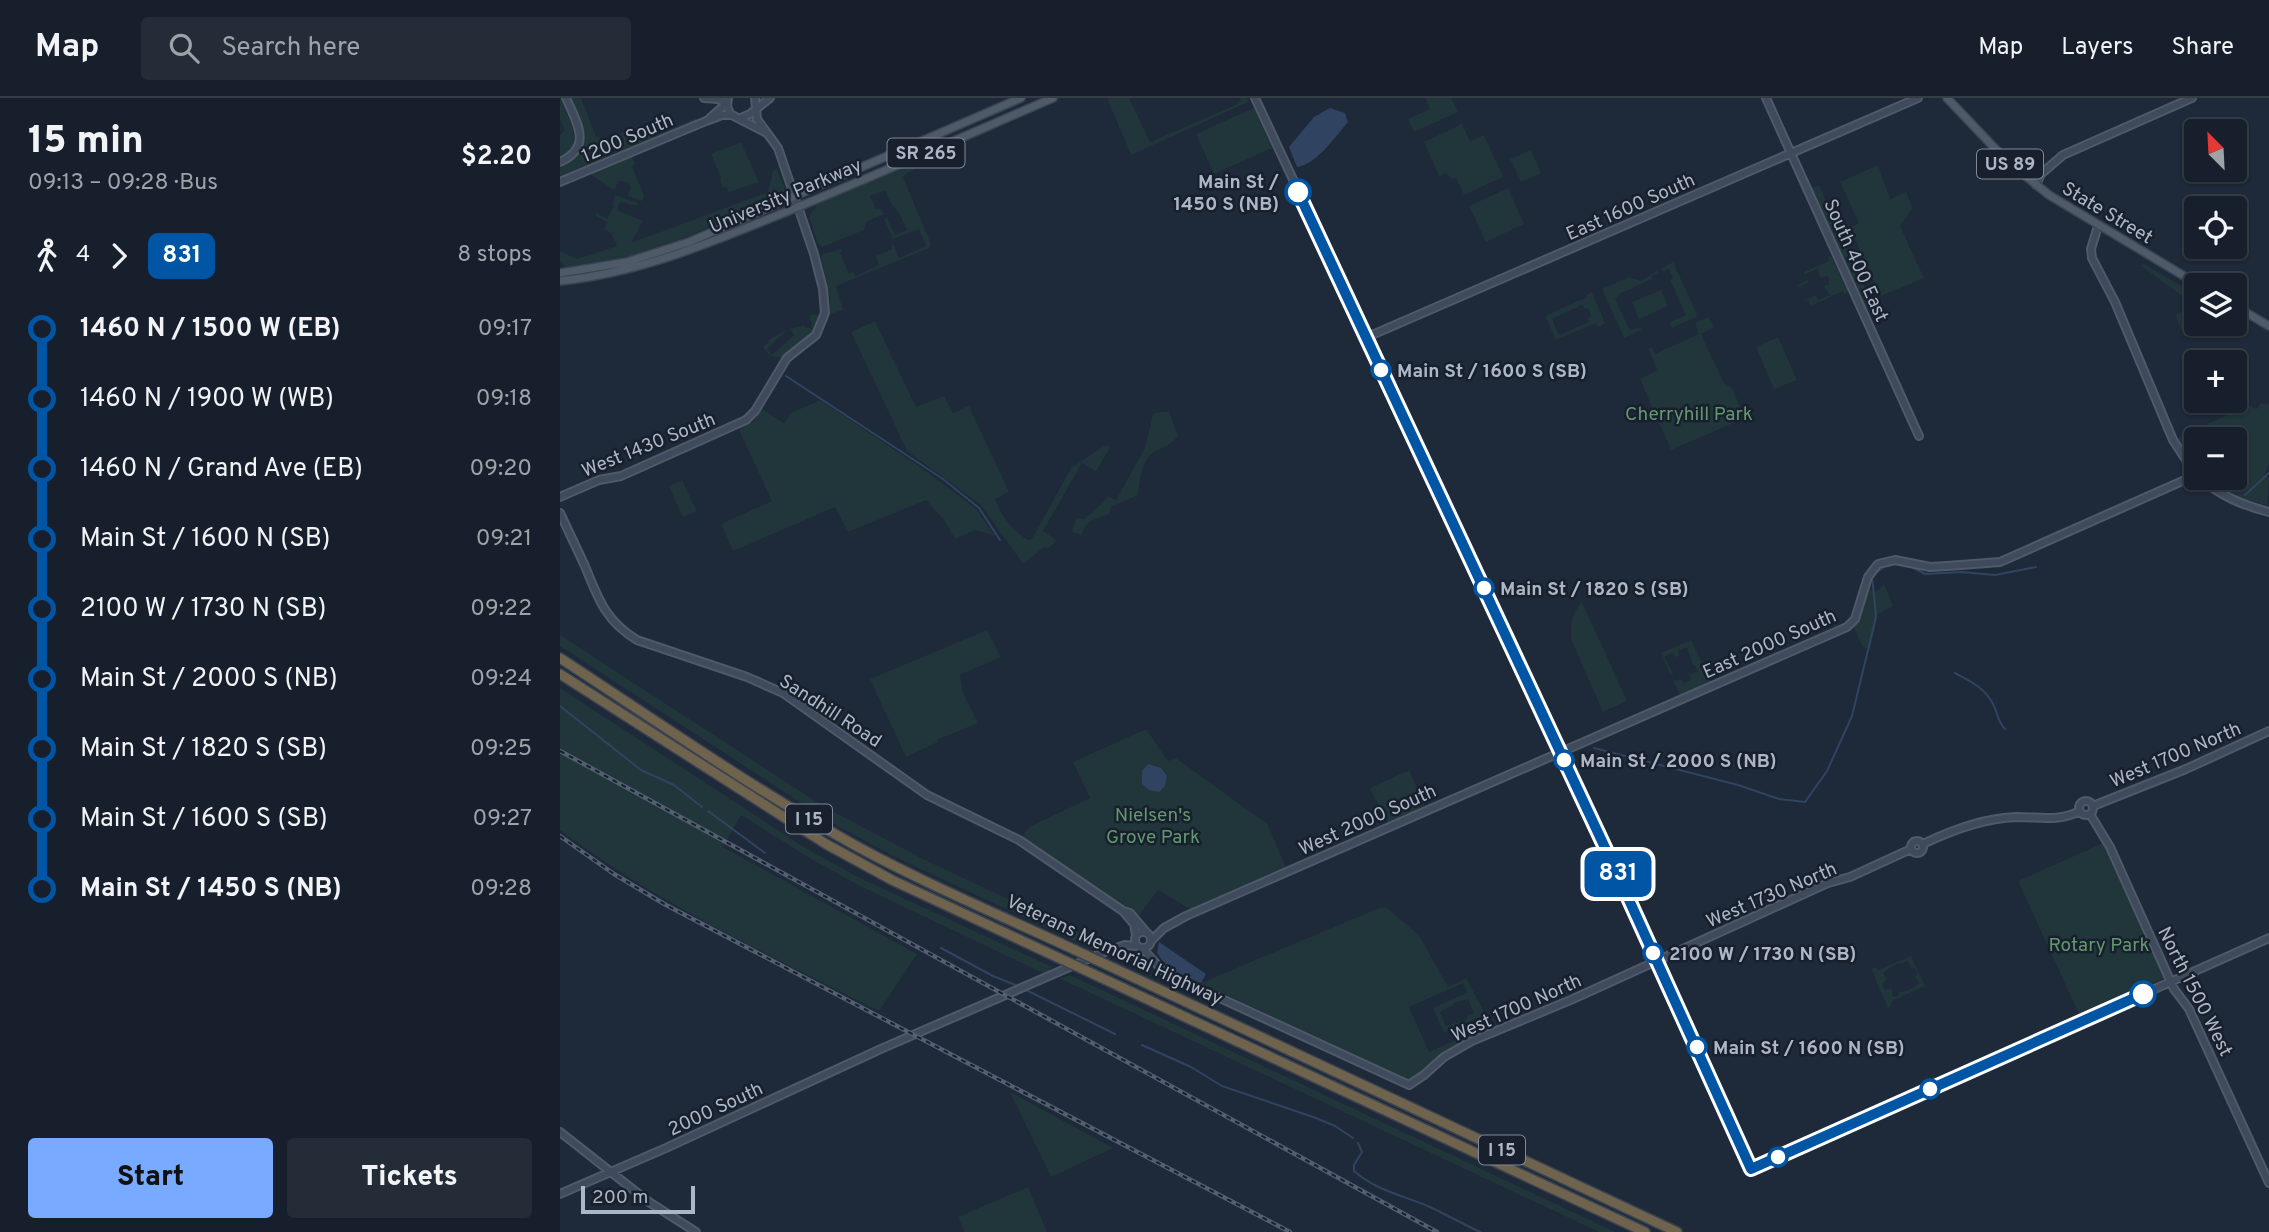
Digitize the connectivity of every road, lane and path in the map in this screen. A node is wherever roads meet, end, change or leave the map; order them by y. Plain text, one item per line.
1 (566, 98) edge
2 (704, 98) edge
3 (755, 98) edge
4 (770, 98) edge
5 (1021, 98) edge
6 (1053, 98) edge
7 (1255, 98) edge
8 (1766, 98) edge
9 (1919, 98) edge
10 (1947, 98) edge
11 (2192, 98) edge
12 (727, 101) edge
13 (755, 108) junction
14 (735, 116) junction
15 (706, 121) junction
16 (766, 133) junction
17 (1791, 153) junction
18 (560, 162) edge
19 (560, 182) edge
20 (2036, 185) junction
21 (794, 195) junction
22 (798, 207) junction
23 (2098, 226) junction
24 (560, 273) edge
25 (2184, 276) edge
26 (560, 281) edge
27 (2247, 313) edge
28 (2269, 326) edge
29 (1365, 338) junction
30 (1919, 436) dead end
31 (2184, 456) edge
32 (2184, 482) edge
33 (2213, 490) edge
34 (560, 497) edge
35 (2269, 512) edge
36 (560, 513) edge
37 (560, 658) edge
38 (560, 674) edge
39 (2269, 731) edge
40 (1560, 752) junction
41 (2093, 806) junction
42 (2080, 811) junction
43 (2090, 814) junction
44 (1124, 911) junction
45 (1186, 916) junction
46 (1146, 932) junction
47 (1136, 936) junction
48 (2269, 938) edge
49 (1152, 942) junction
50 (1140, 947) junction
51 (1102, 953) junction
52 (1657, 960) junction
53 (1158, 965) junction
54 (2171, 982) junction
55 (1604, 985) joint
56 (560, 1132) edge
57 (611, 1171) junction
58 (2269, 1183) edge
59 (560, 1194) edge
60 (696, 1232) edge
61 (1645, 1232) edge
62 (1676, 1232) edge

1 - 18 street
2 - 12 street
3 - 13 street
4 - 13 street, 1200 South
5 - 21 main road, University Parkway / SR 265
6 - 22 main road, University Parkway / SR 265
7 - 29 street
8 - 17 street, South 400 East
9 - 17 street, East 1600 South
10 - 20 main road, State Street / US 89
11 - 20 street
12 - 14 street
12 - 15 street, 1200 South
13 - 14 street, 1200 South
13 - 16 street
14 - 15 street, 1200 South
14 - 16 street
15 - 19 street, 1200 South
16 - 21 street
17 - 29 street, East 1600 South
17 - 30 street, South 400 East
20 - 23 main road, State Street / US 89
21 - 22 street
21 - 24 main road, University Parkway / SR 265
22 - 26 main road, University Parkway / SR 265
22 - 34 street, West 1430 South
23 - 25 main road, State Street / US 89
23 - 31 street
27 - 28 main road
29 - 40 street
32 - 40 street, East 2000 South
33 - 35 street
36 - 44 street, Sandhill Road
37 - 62 highway, Veterans Memorial Highway / I 15, bridge
38 - 61 highway, Veterans Memorial Highway / I 15, bridge
39 - 41 street, West 1700 North
40 - 45 street, West 2000 South
40 - 52 street
41 - 42 street
41 - 43 street
42 - 43 street
42 - 52 street, West 1730 North
43 - 54 street, North 1500 West
44 - 46 street, Sandhill Road
44 - 47 street, Sandhill Road
45 - 46 street, West 2000 South
45 - 49 street, West 2000 South
46 - 47 street, West 2000 South
46 - 49 street, Sandhill Road
47 - 50 street, Sandhill Road
47 - 51 street
48 - 54 street
49 - 50 street, West 2000 South
49 - 53 street, Sandhill Road
50 - 51 street
50 - 53 street
51 - 57 street, 2000 South
52 - 54 street
52 - 55 street, West 1730 North
53 - 55 street, West 1700 North
54 - 58 street, North 1500 West
56 - 57 street
57 - 59 street, 2000 South
57 - 60 street

